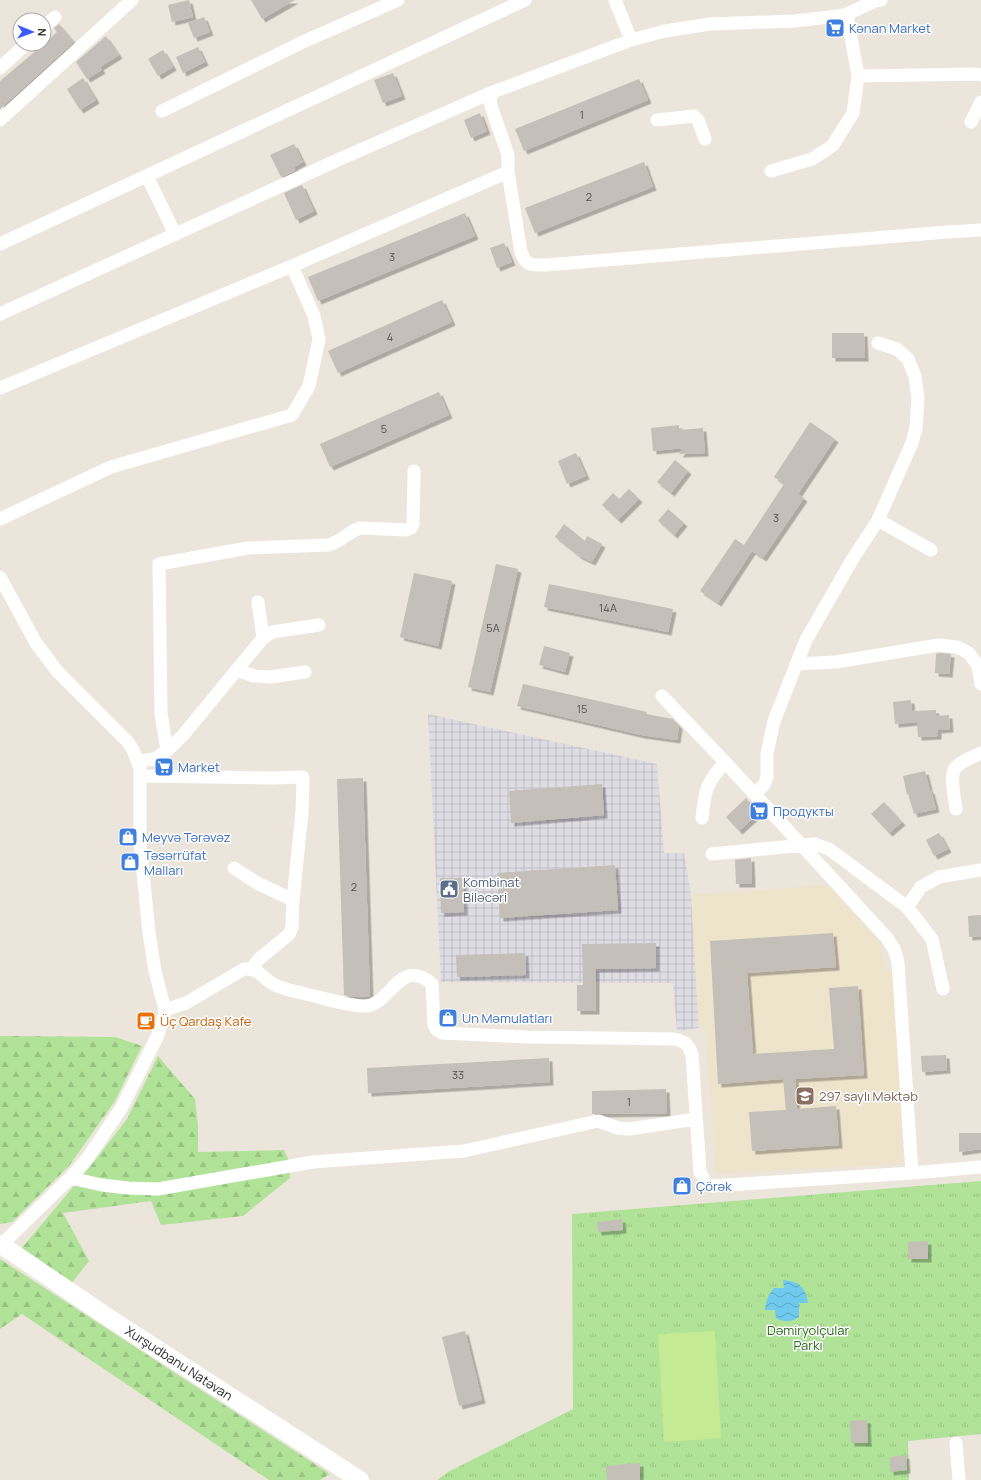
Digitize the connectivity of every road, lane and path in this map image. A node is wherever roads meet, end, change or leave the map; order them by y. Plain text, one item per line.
1 (132, 0) edge
2 (398, 0) edge
3 (525, 0) edge
4 (615, 0) edge
5 (881, 0) edge
6 (848, 14) junction
7 (55, 17) dead end
8 (52, 20) edge
9 (631, 40) junction
10 (17, 52) edge
11 (0, 68) edge
12 (981, 74) edge
13 (858, 76) junction
14 (493, 92) junction
15 (981, 102) edge
16 (162, 111) dead end
17 (0, 120) edge
18 (657, 120) dead end
19 (971, 122) dead end
20 (705, 139) dead end
21 (771, 171) dead end
22 (508, 172) junction
23 (147, 176) junction
24 (981, 230) edge
25 (175, 234) junction
26 (0, 243) edge
27 (292, 266) junction
28 (0, 314) edge
29 (878, 343) dead end
30 (0, 388) edge
31 (414, 471) dead end
32 (0, 519) edge
33 (878, 520) junction
34 (931, 550) dead end
35 (0, 577) edge
36 (258, 602) dead end
37 (319, 625) dead end
38 (263, 638) junction
39 (796, 664) junction
40 (236, 670) junction
41 (305, 672) dead end
42 (981, 684) edge
43 (662, 696) dead end
44 (167, 751) junction
45 (981, 753) edge
46 (138, 761) junction
47 (725, 762) junction
48 (141, 776) junction
49 (754, 794) junction
50 (956, 809) dead end
51 (702, 818) dead end
52 (802, 845) junction
53 (712, 854) dead end
54 (234, 868) dead end
55 (981, 870) edge
56 (293, 900) junction
57 (907, 907) junction
58 (251, 969) junction
59 (943, 989) dead end
60 (165, 1010) junction
61 (696, 1119) junction
62 (981, 1168) edge
63 (912, 1173) junction
64 (70, 1178) junction
65 (1, 1244) edge
66 (956, 1443) dead end
67 (360, 1480) edge
68 (959, 1480) edge

1 - 17 street
2 - 16 street
3 - 23 street
4 - 9 street
5 - 6 street
6 - 9 street
6 - 13 street
7 - 8 street
9 - 14 street
10 - 11 street
12 - 13 street
13 - 21 street
14 - 22 street
14 - 25 street
15 - 19 street
18 - 20 street
22 - 24 street
22 - 27 street
23 - 25 street
23 - 26 street
25 - 28 street
27 - 30 street
27 - 32 street
29 - 33 street
31 - 44 street
33 - 34 street
33 - 39 street
35 - 46 street
36 - 38 street
37 - 38 street
38 - 40 street
39 - 42 street
39 - 49 street
40 - 41 street
40 - 44 street
43 - 47 street
44 - 46 street
45 - 50 street
46 - 48 street
47 - 49 street
47 - 51 street
48 - 56 street
48 - 60 street
49 - 52 street
52 - 53 street
52 - 57 street
52 - 63 street
54 - 56 street
55 - 57 street
56 - 58 street
57 - 59 street
58 - 60 street
58 - 61 street
60 - 64 street
61 - 63 street
61 - 64 street
62 - 63 street
64 - 65 street
65 - 67 main road, Xurşudbanu Natəvan
66 - 68 street

